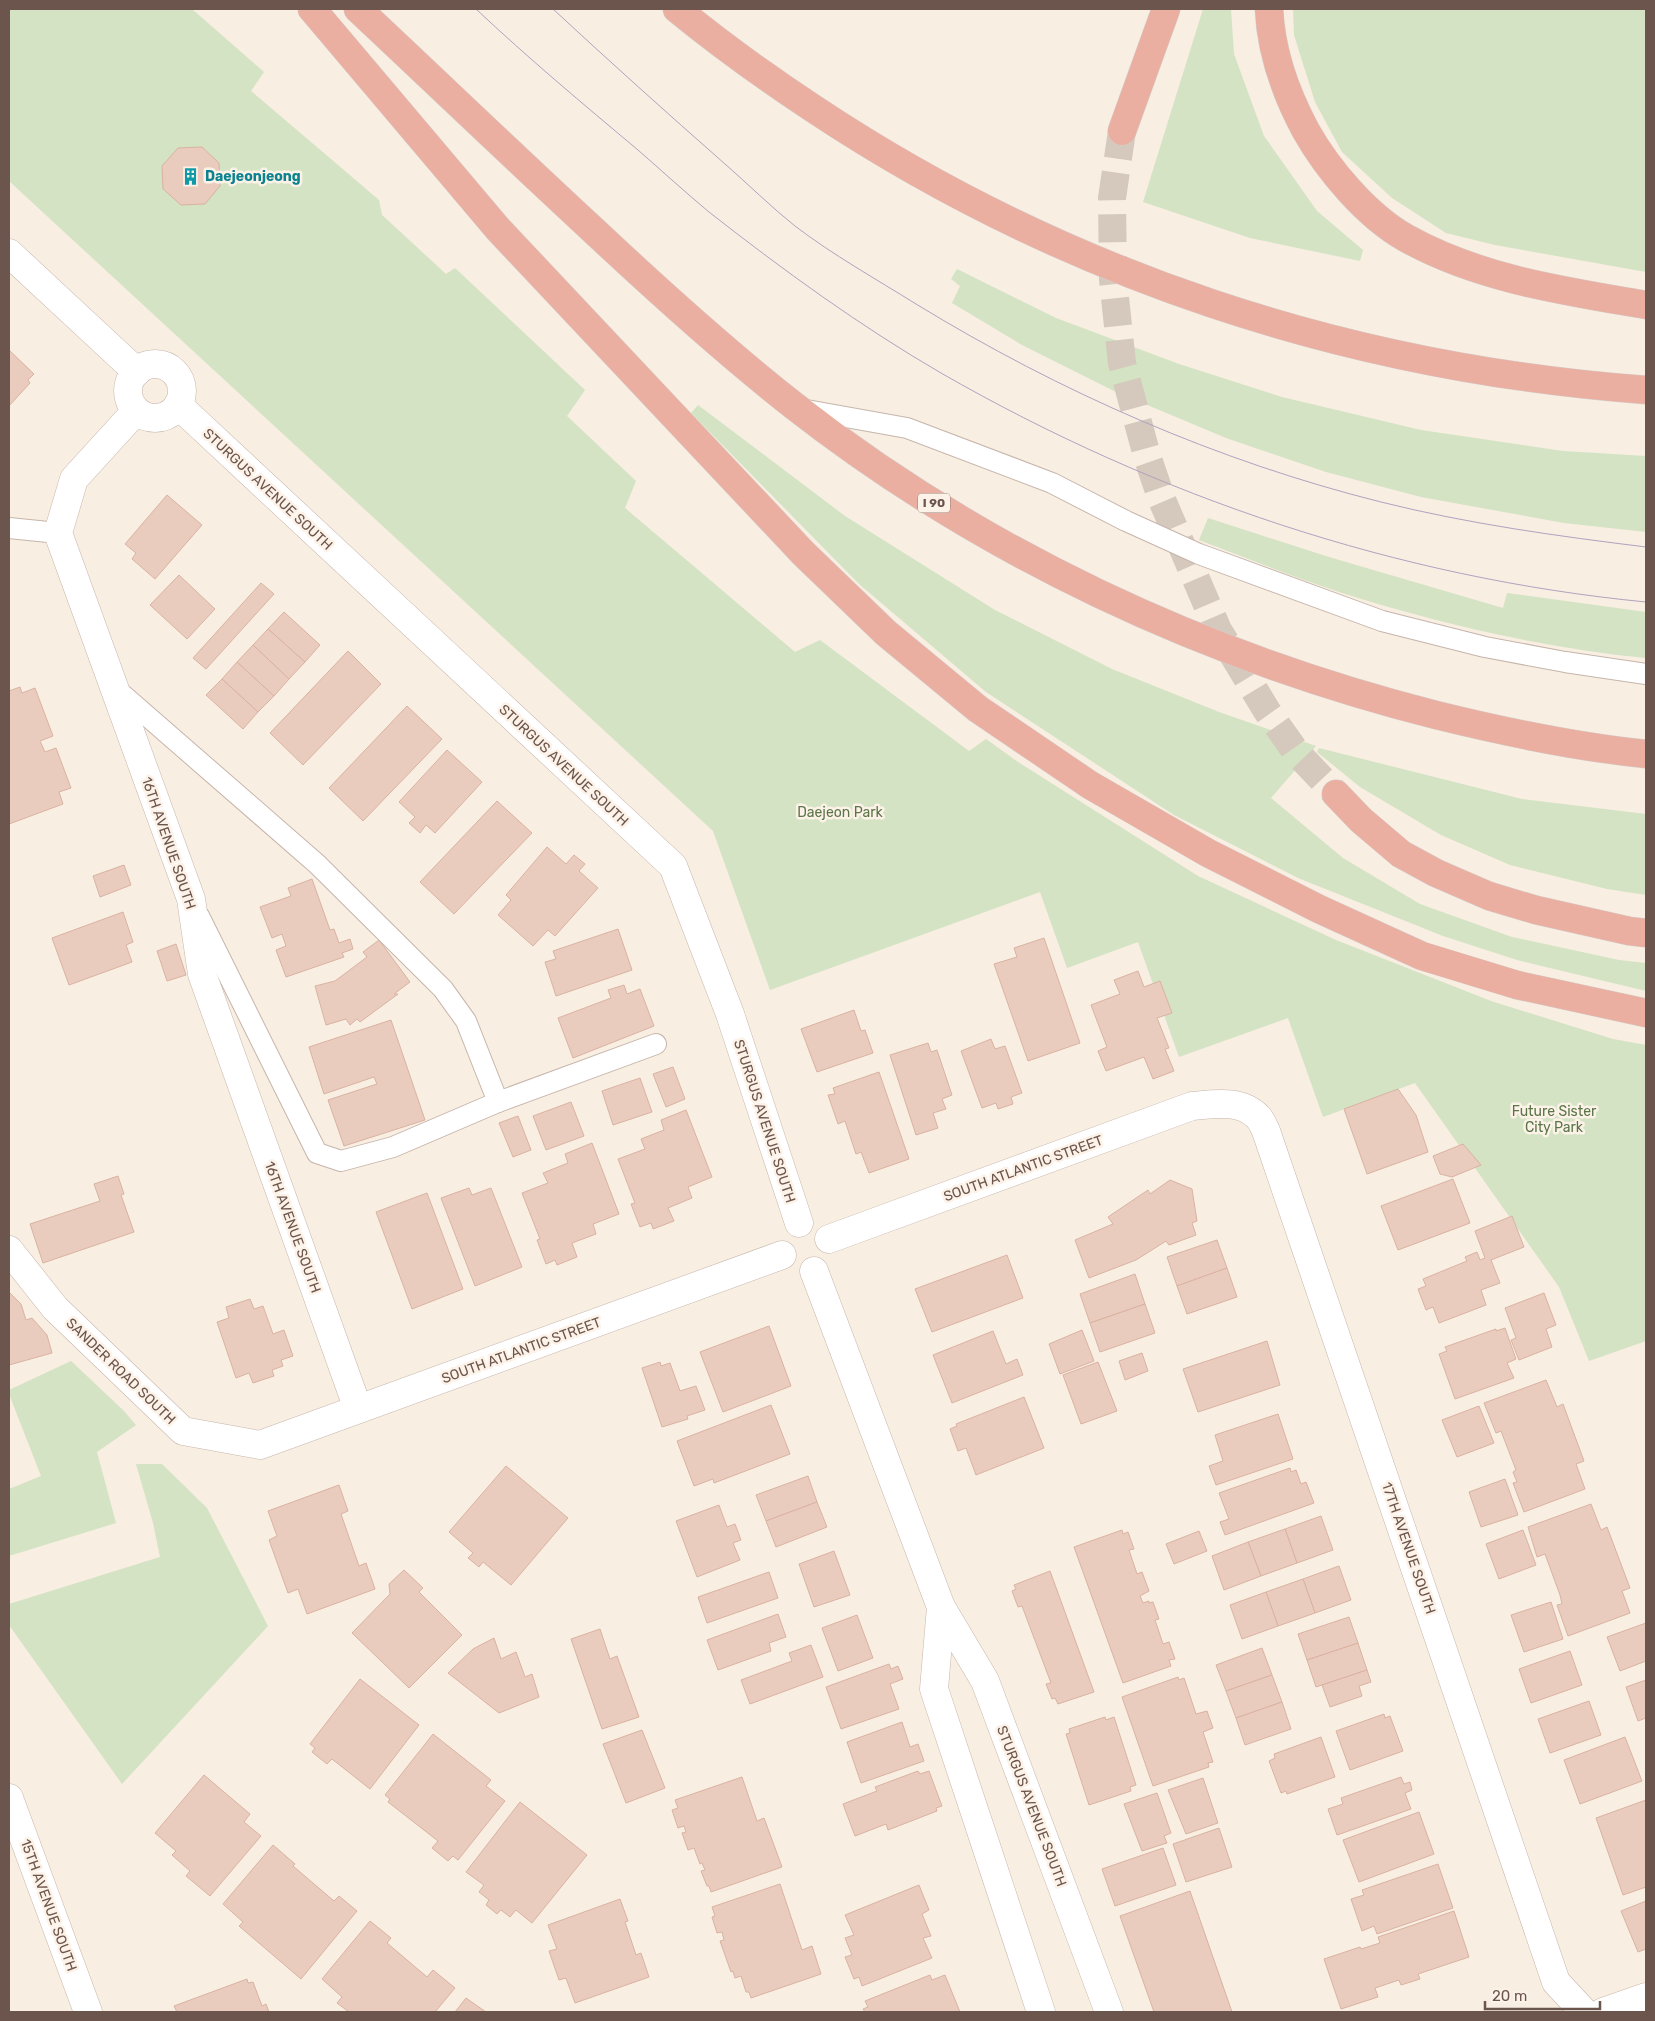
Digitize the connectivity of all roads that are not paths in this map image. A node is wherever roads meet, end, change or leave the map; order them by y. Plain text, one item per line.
1 (312, 9) edge
2 (358, 9) edge
3 (677, 9) edge
4 (1166, 9) edge
5 (1269, 9) edge
6 (1122, 131) tunnel mouth
7 (9, 253) edge
8 (1646, 305) edge
9 (137, 372) junction
10 (1646, 390) edge
11 (178, 405) junction
12 (796, 408) junction
13 (136, 410) junction
14 (9, 528) edge
15 (58, 533) junction
16 (1646, 674) edge
17 (115, 688) junction
18 (1646, 754) edge
19 (1336, 794) tunnel mouth
20 (191, 899) junction
21 (1646, 933) edge
22 (1646, 1013) edge
23 (656, 1044) dead end
24 (498, 1102) junction
25 (1219, 1104) joint
26 (799, 1223) junction
27 (829, 1239) junction
28 (9, 1250) edge
29 (782, 1255) junction
30 (814, 1271) junction
31 (358, 1409) junction
32 (260, 1445) joint
33 (941, 1607) junction
34 (9, 1798) edge
35 (1646, 1997) edge
36 (88, 2012) edge
37 (1041, 2012) edge
38 (1109, 2012) edge
39 (1584, 2012) edge
40 (1603, 2012) edge

1 - 22 highway
2 - 12 highway, I 90
3 - 10 highway
4 - 6 highway
5 - 8 highway
7 - 9 street
9 - 11 street
9 - 13 street
11 - 13 street
11 - 26 street, STURGUS AVENUE SOUTH
12 - 16 lane
12 - 18 highway, I 90
13 - 15 street
14 - 15 lane
15 - 17 street, 16TH AVENUE SOUTH
17 - 20 street, 16TH AVENUE SOUTH
17 - 24 lane
19 - 21 highway
20 - 24 lane
20 - 31 street, 16TH AVENUE SOUTH
23 - 24 lane
25 - 27 street, SOUTH ATLANTIC STREET
25 - 39 street, 17TH AVENUE SOUTH
26 - 27 street
26 - 29 street
27 - 30 street
28 - 32 street, SANDER ROAD SOUTH
29 - 30 street
29 - 31 street, SOUTH ATLANTIC STREET
30 - 33 street, STURGUS AVENUE SOUTH
31 - 32 street, SOUTH ATLANTIC STREET
33 - 37 street, STURGUS AVENUE SOUTH
33 - 38 street, STURGUS AVENUE SOUTH
34 - 36 street, 15TH AVENUE SOUTH
35 - 40 street

